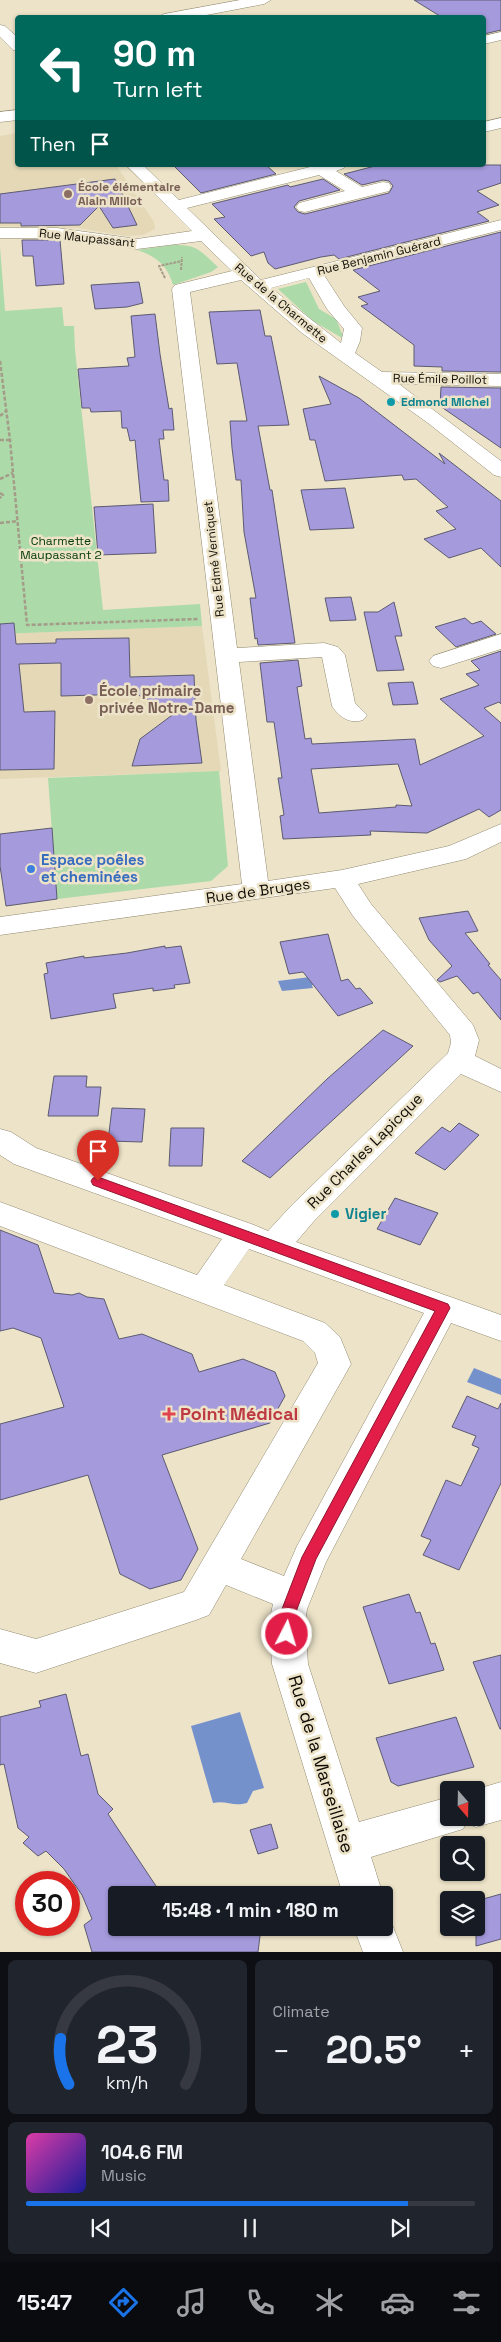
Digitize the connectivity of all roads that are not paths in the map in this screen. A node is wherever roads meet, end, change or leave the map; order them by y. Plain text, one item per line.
1 (264, 0) edge
2 (181, 15) edge
3 (0, 29) edge
4 (501, 36) edge
5 (486, 40) edge
6 (15, 43) edge
7 (15, 115) edge
8 (0, 117) edge
9 (501, 123) edge
10 (486, 127) edge
11 (136, 167) edge
12 (330, 167) edge
13 (383, 187) dead end
14 (359, 193) junction
15 (175, 206) junction
16 (305, 207) dead end
17 (501, 225) edge
18 (0, 233) edge
19 (204, 235) junction
20 (314, 272) junction
21 (250, 280) junction
22 (345, 354) junction
23 (378, 378) junction
24 (501, 380) edge
25 (501, 471) edge
26 (501, 641) edge
27 (226, 656) junction
28 (442, 661) dead end
29 (355, 715) dead end
30 (501, 832) edge
31 (342, 879) junction
32 (256, 892) junction
33 (3, 925) edge
34 (458, 1060) junction
35 (501, 1082) edge
36 (0, 1140) edge
37 (0, 1214) edge
38 (242, 1233) junction
39 (275, 1245) junction
40 (204, 1290) junction
41 (443, 1308) junction
42 (501, 1328) edge
43 (218, 1566) junction
44 (293, 1596) junction
45 (0, 1646) edge
46 (501, 1801) edge
47 (485, 1805) edge
48 (440, 1819) edge
49 (346, 1845) junction
50 (360, 1886) edge
51 (377, 1936) edge
52 (382, 1952) edge

1 - 2 street
3 - 6 street
4 - 5 street
7 - 8 street
9 - 10 street
11 - 15 street, Rue de la Charmette
12 - 14 street
12 - 15 street
13 - 14 street
14 - 16 street
15 - 19 street, Rue de la Charmette
17 - 20 street, Rue Benjamin Guérard
18 - 19 street, Rue Maupassant
19 - 21 street, Rue de la Charmette
20 - 21 street, Rue Benjamin Guérard
20 - 22 street, Rue de la Charmette
21 - 22 street, Rue de la Charmette
21 - 27 street, Rue Edmé Verniquet
22 - 23 street, Rue de la Charmette
23 - 24 street, Rue Émile Poillot
23 - 25 street, Rue de la Charmette
26 - 28 street
27 - 29 street
27 - 32 street, Rue Edmé Verniquet
30 - 31 street, Rue de Bruges
31 - 32 street, Rue de Bruges
31 - 34 street
32 - 33 street, Rue de Bruges
34 - 35 street
34 - 39 street, Rue Charles Lapicque
36 - 38 street
37 - 40 street
38 - 39 street
38 - 40 street
39 - 41 street
40 - 43 street
41 - 42 street
41 - 44 street, Rue de la Marseillaise
43 - 44 street
43 - 45 street
44 - 49 street, Rue de la Marseillaise
46 - 47 street
48 - 49 street
49 - 50 street, Rue de la Marseillaise
51 - 52 street

